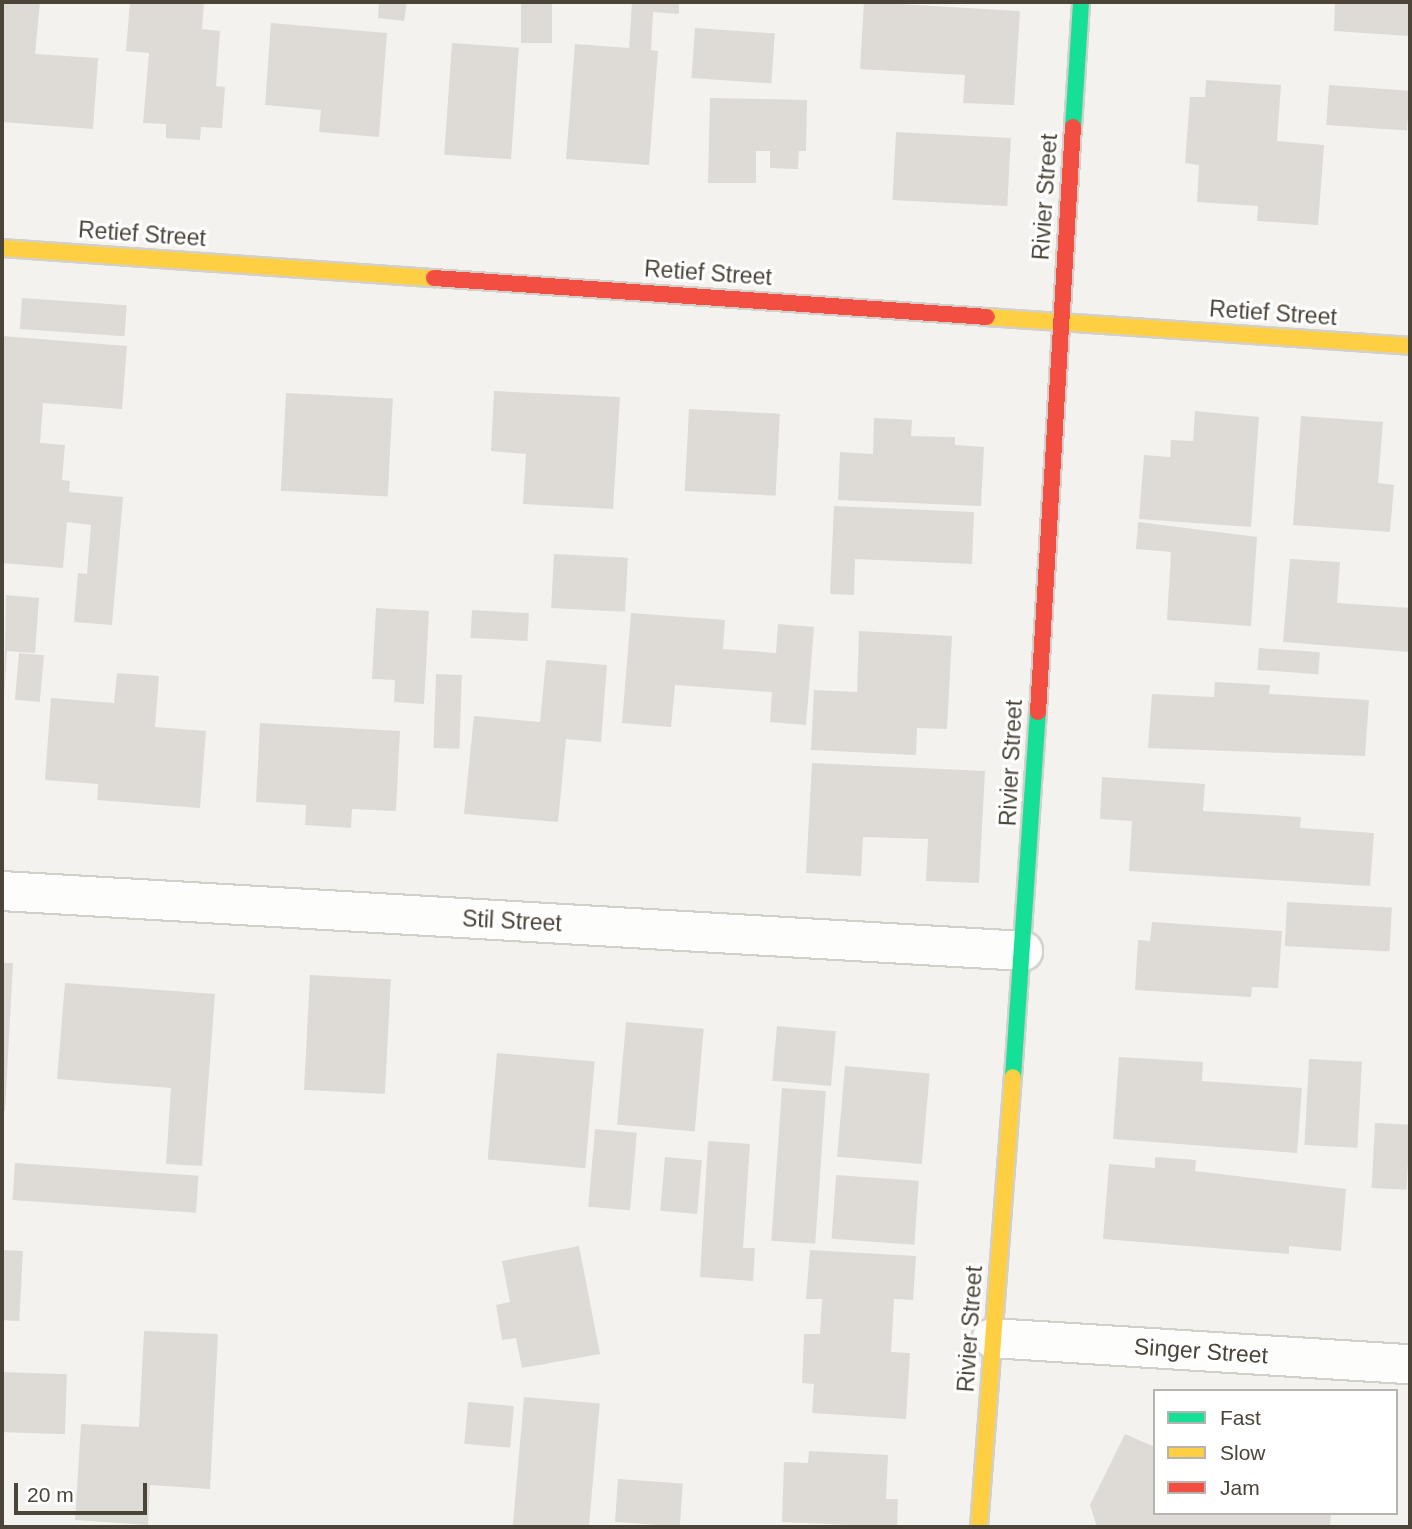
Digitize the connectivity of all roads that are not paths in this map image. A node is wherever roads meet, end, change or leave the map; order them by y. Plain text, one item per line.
1 (1081, 2) edge
2 (2, 248) edge
3 (1060, 320) junction
4 (1410, 346) edge
5 (2, 891) edge
6 (1023, 951) junction
7 (992, 1338) junction
8 (1410, 1364) edge
9 (979, 1527) edge

1 - 3 street, Rivier Street
2 - 3 street, Retief Street
3 - 4 street, Retief Street
3 - 6 street, Rivier Street
5 - 6 street, Stil Street
6 - 7 street, Rivier Street
7 - 8 street, Singer Street
7 - 9 street, Rivier Street

